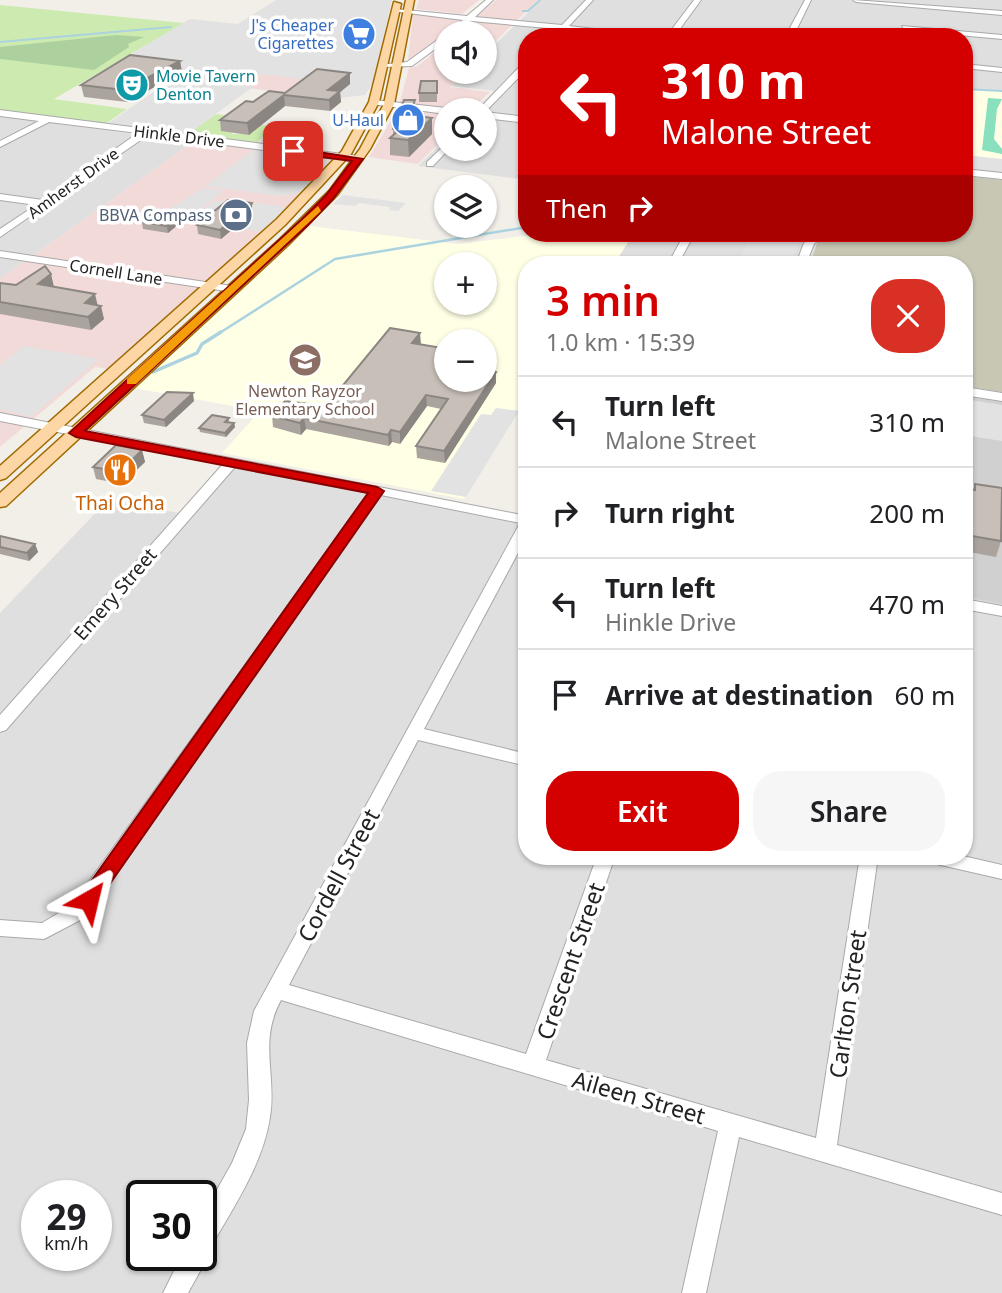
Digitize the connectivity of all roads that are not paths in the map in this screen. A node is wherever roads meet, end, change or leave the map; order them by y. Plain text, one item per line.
1 (398, 0) edge
2 (410, 0) edge
3 (490, 0) edge
4 (590, 0) edge
5 (698, 0) edge
6 (808, 0) edge
7 (856, 0) edge
8 (913, 2) edge
9 (396, 11) junction
10 (407, 12) junction
11 (1002, 13) edge
12 (469, 18) junction
13 (466, 21) edge
14 (564, 27) junction
15 (574, 28) edge
16 (677, 28) edge
17 (794, 28) edge
18 (905, 28) edge
19 (973, 34) edge
20 (1002, 37) edge
21 (434, 47) edge
22 (383, 65) junction
23 (398, 66) junction
24 (973, 67) edge
25 (1002, 70) edge
26 (518, 73) edge
27 (494, 98) edge
28 (374, 102) junction
29 (389, 104) junction
30 (434, 110) edge
31 (0, 113) edge
32 (497, 116) edge
33 (48, 119) junction
34 (518, 119) edge
35 (146, 132) junction
36 (0, 144) edge
37 (342, 157) junction
38 (358, 159) junction
39 (434, 160) edge
40 (430, 164) dead end
41 (973, 173) edge
42 (1002, 176) edge
43 (0, 197) edge
44 (46, 203) junction
45 (0, 234) edge
46 (0, 254) edge
47 (210, 286) junction
48 (232, 289) junction
49 (973, 392) edge
50 (1002, 397) edge
51 (0, 417) edge
52 (52, 428) junction
53 (76, 433) junction
54 (231, 463) junction
55 (0, 475) edge
56 (377, 491) junction
57 (0, 502) edge
58 (518, 519) edge
59 (518, 538) edge
60 (973, 606) edge
61 (1002, 611) edge
62 (0, 726) edge
63 (414, 733) junction
64 (518, 758) edge
65 (603, 865) edge
66 (868, 865) edge
67 (971, 865) edge
68 (1002, 872) edge
69 (0, 929) edge
70 (277, 990) junction
71 (533, 1066) junction
72 (731, 1124) junction
73 (825, 1152) junction
74 (1002, 1203) edge
75 (217, 1210) edge
76 (187, 1271) edge
77 (176, 1293) edge
78 (694, 1293) edge

1 - 9 main road
2 - 10 main road
3 - 12 street
4 - 14 street
5 - 16 street
6 - 17 street
7 - 8 street
8 - 11 street
8 - 18 street
9 - 10 street
9 - 22 main road
10 - 12 street
10 - 23 main road
12 - 13 street
12 - 14 street
14 - 15 street
19 - 20 street
21 - 23 street
22 - 23 street
22 - 28 main road
23 - 29 main road
24 - 25 street
26 - 27 street
28 - 29 street
28 - 37 main road
29 - 30 street
29 - 38 main road
31 - 33 street, Hinkle Drive
32 - 34 street
33 - 35 street, Hinkle Drive
33 - 36 street
35 - 37 street, Hinkle Drive
35 - 44 street, Amherst Drive
37 - 38 street, Hinkle Drive
37 - 47 main road
38 - 48 main road
39 - 40 street
41 - 42 street
43 - 44 street
44 - 45 street, Amherst Drive
46 - 47 street, Cornell Lane
47 - 48 street, Cornell Lane
47 - 52 main road
48 - 53 main road
49 - 50 street
51 - 52 street
52 - 53 street
52 - 55 main road
53 - 54 street
53 - 57 main road
54 - 56 street
54 - 62 street, Emery Street
56 - 58 street
56 - 69 street
59 - 63 street, Cordell Street
60 - 61 street
63 - 64 street
63 - 70 street, Cordell Street
65 - 71 street, Crescent Street
66 - 73 street, Carlton Street
67 - 68 street
70 - 71 street, Aileen Street
70 - 75 street, Cordell Street
71 - 72 street, Aileen Street
72 - 73 street, Aileen Street
72 - 78 street
73 - 74 street, Aileen Street
76 - 77 street

